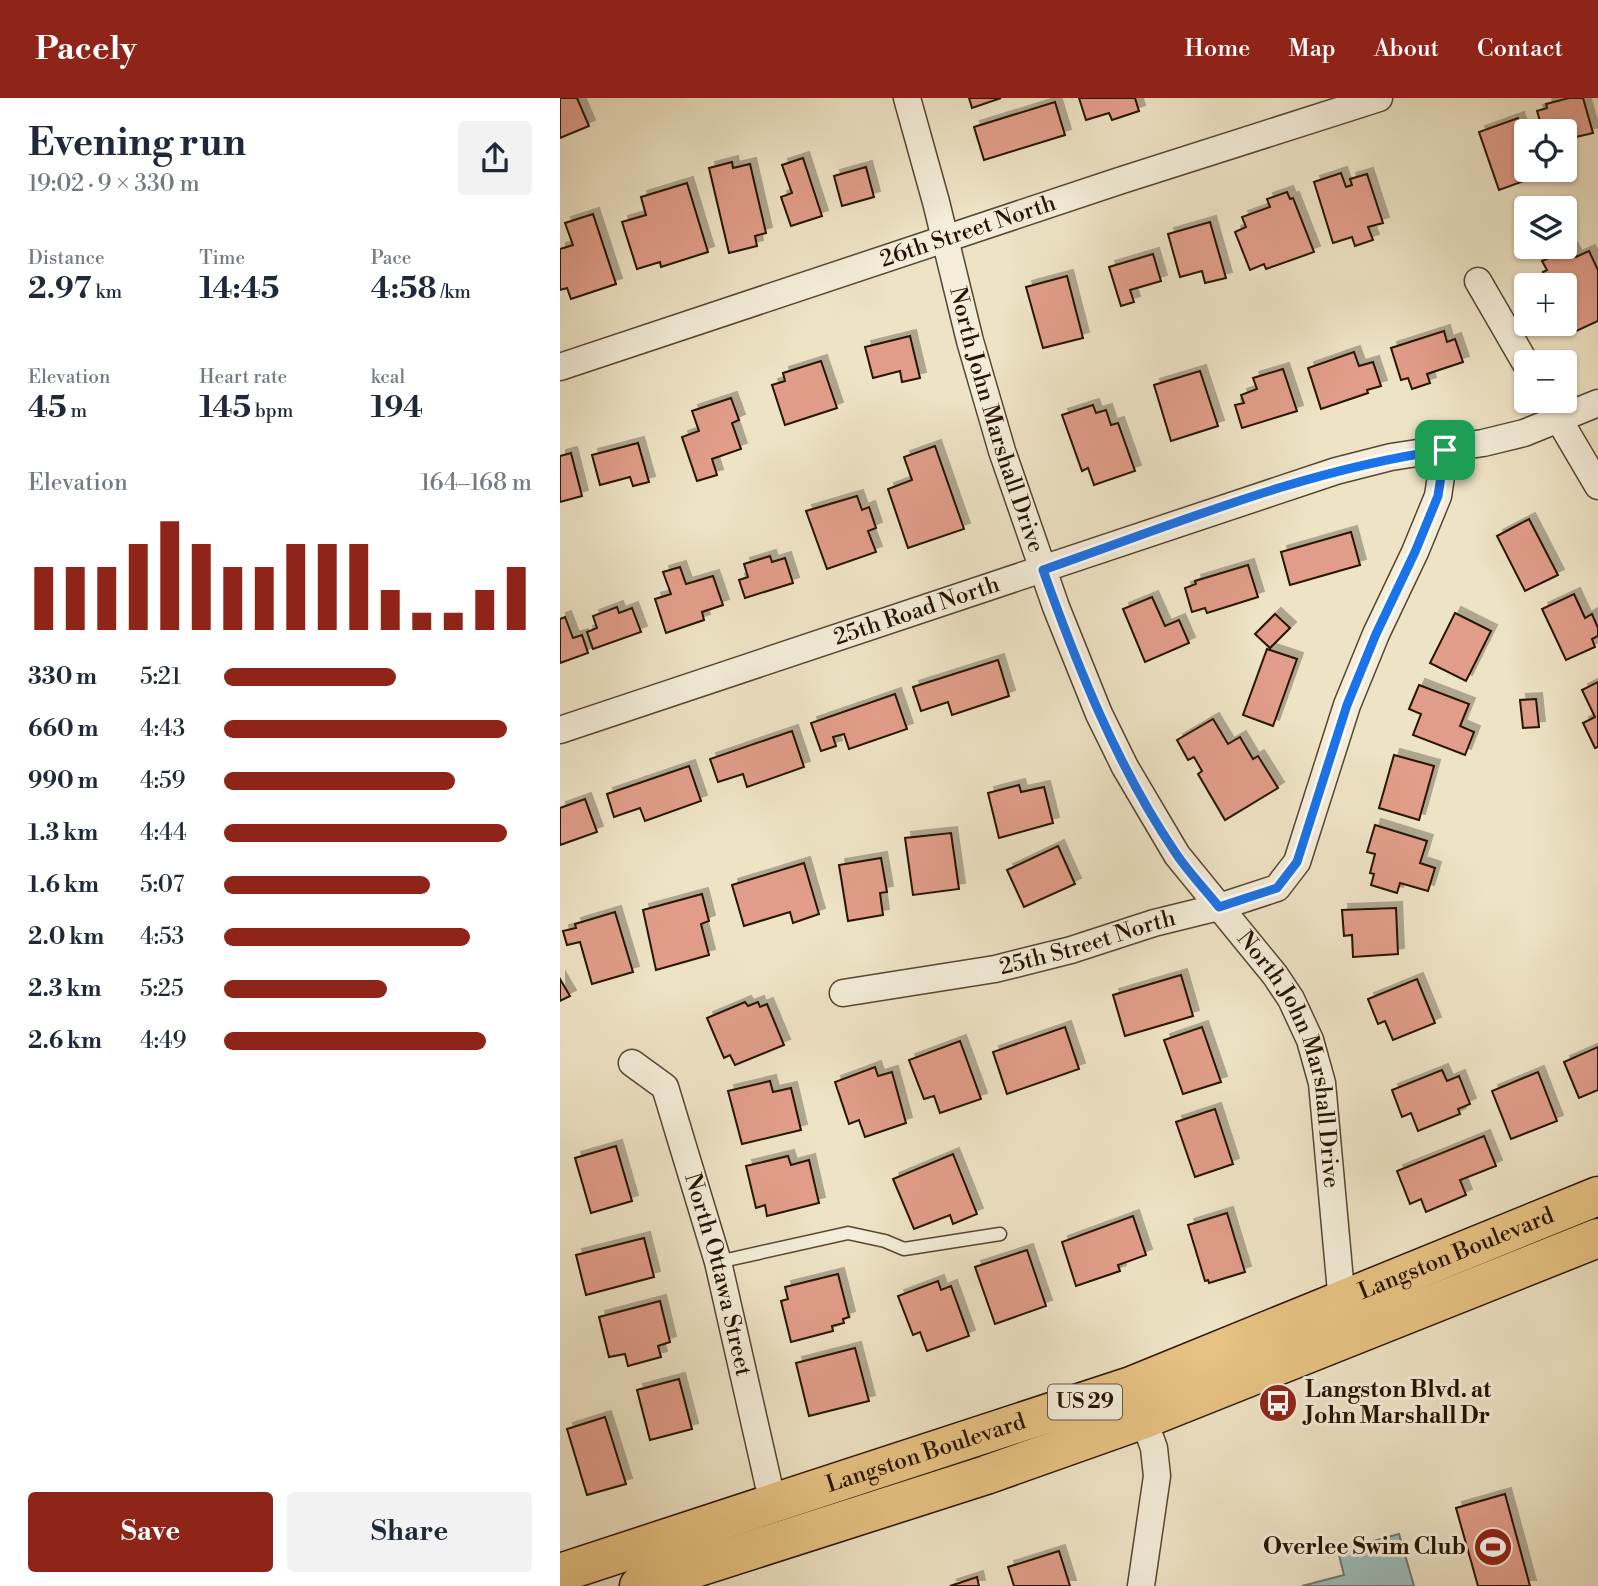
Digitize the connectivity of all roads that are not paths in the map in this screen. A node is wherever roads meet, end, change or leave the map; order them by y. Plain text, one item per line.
1 (907, 98) edge
2 (1379, 98) edge
3 (945, 239) junction
4 (1478, 281) dead end
5 (1518, 350) edge
6 (560, 367) edge
7 (1598, 403) edge
8 (1577, 406) edge
9 (1549, 413) edge
10 (1555, 413) edge
11 (1445, 450) junction
12 (1598, 486) edge
13 (1043, 570) junction
14 (560, 730) edge
15 (1219, 907) junction
16 (843, 993) dead end
17 (632, 1063) dead end
18 (1598, 1196) edge
19 (1000, 1234) dead end
20 (1598, 1238) edge
21 (718, 1262) junction
22 (1342, 1301) junction
23 (1345, 1341) junction
24 (1138, 1403) junction
25 (773, 1504) junction
26 (560, 1573) edge
27 (639, 1586) edge
28 (1141, 1586) edge

1 - 3 street, North John Marshall Drive
2 - 3 street, 26th Street North
3 - 6 street, 26th Street North
3 - 13 street, North John Marshall Drive
4 - 5 street
7 - 8 street, 25th Road North
9 - 11 street, 25th Road North
10 - 12 street
11 - 13 street, 25th Road North
11 - 15 street, 25th Street North
13 - 14 street, 25th Road North
13 - 15 street, North John Marshall Drive
15 - 16 street, 25th Street North
15 - 22 street, North John Marshall Drive
17 - 21 street, North Ottawa Street
18 - 22 main road, Langston Boulevard / US 29
19 - 21 lane
20 - 23 main road, Langston Boulevard / US 29
21 - 25 street, North Ottawa Street
22 - 23 street, North John Marshall Drive
22 - 24 main road, Langston Boulevard / US 29
23 - 24 main road, Langston Boulevard / US 29
24 - 25 main road, Langston Boulevard / US 29
24 - 27 main road, Langston Boulevard / US 29
24 - 28 street
25 - 26 main road, Langston Boulevard / US 29

